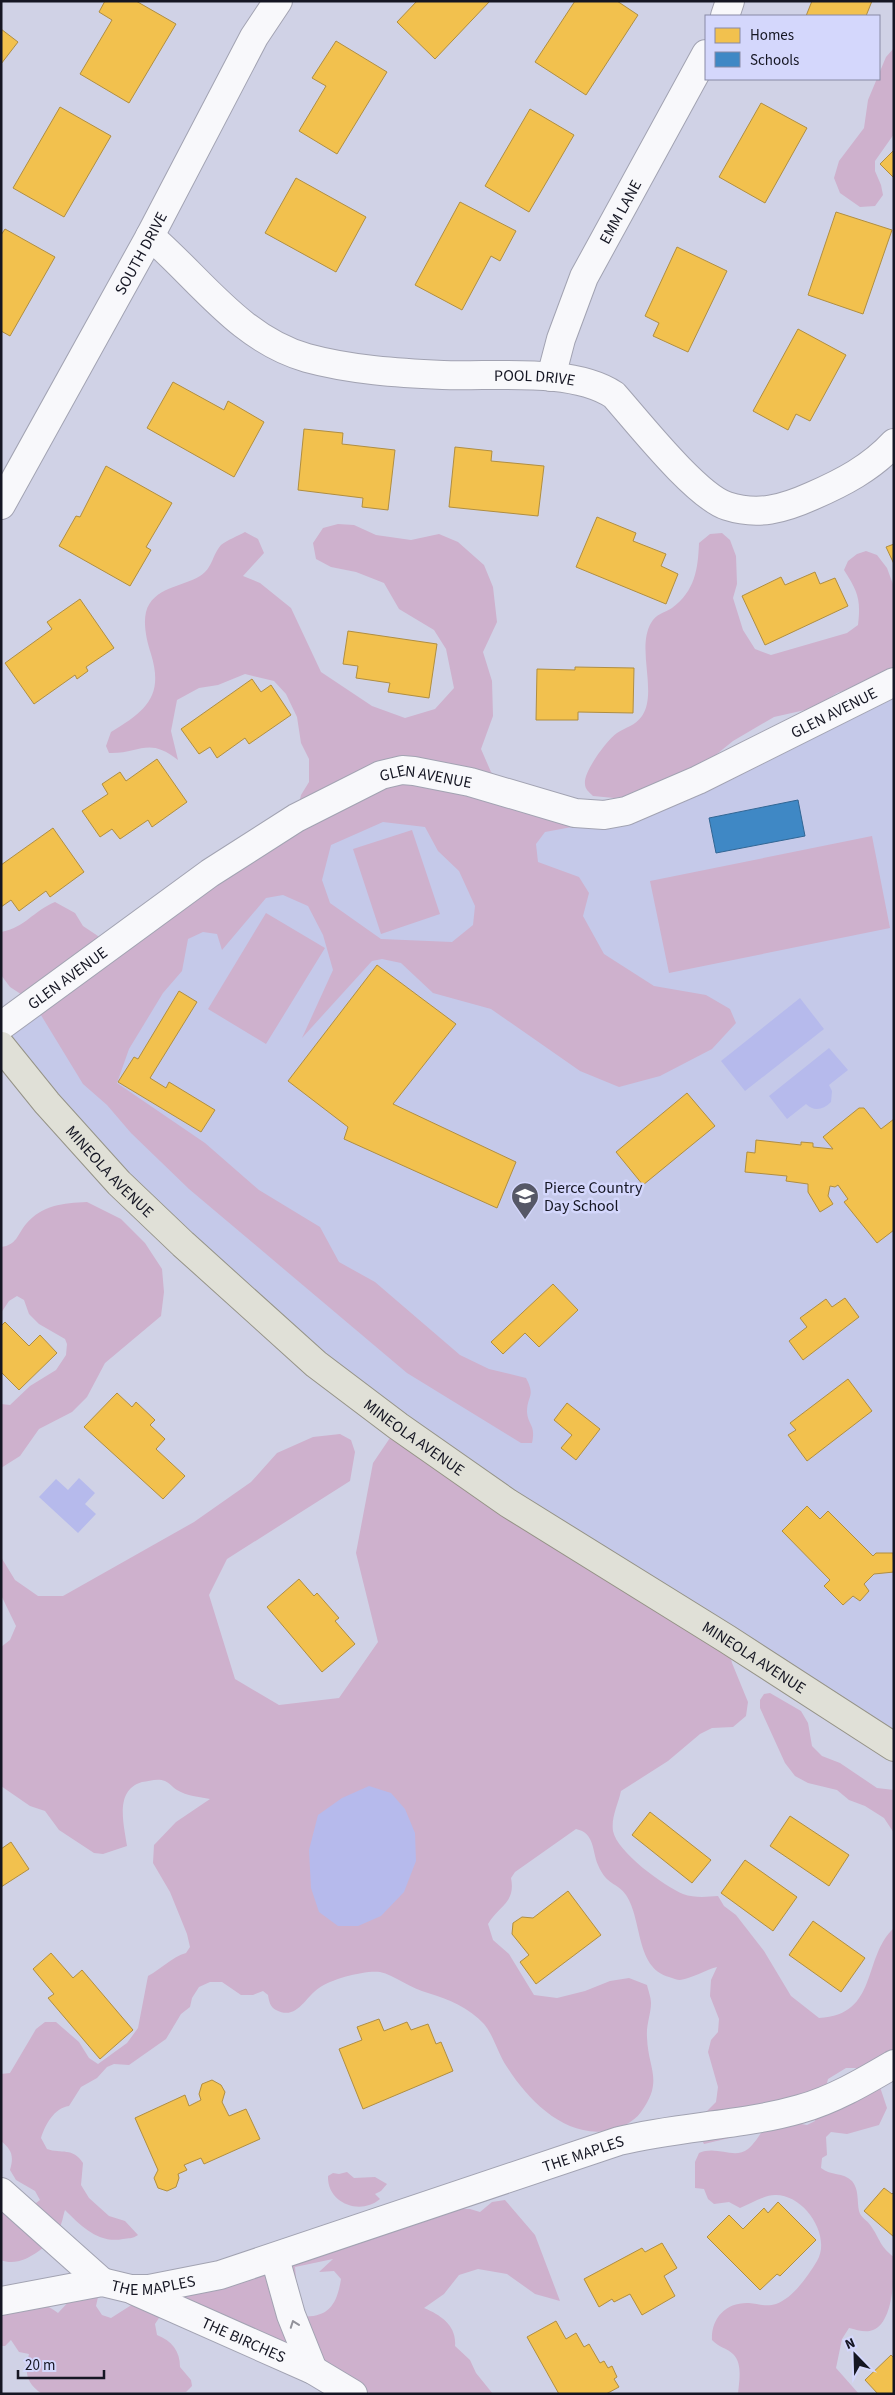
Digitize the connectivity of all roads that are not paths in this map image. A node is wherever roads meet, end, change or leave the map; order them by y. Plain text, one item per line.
1 (278, 1) edge
2 (730, 1) edge
3 (725, 15) edge
4 (705, 56) edge
5 (150, 236) junction
6 (551, 377) junction
7 (894, 443) edge
8 (1, 505) edge
9 (894, 682) edge
10 (1, 1026) edge
11 (1, 1046) edge
12 (894, 1747) edge
13 (894, 2064) edge
14 (1, 2192) edge
15 (275, 2258) junction
16 (102, 2282) junction
17 (131, 2289) junction
18 (1, 2301) edge
19 (312, 2370) junction
20 (353, 2394) edge

1 - 5 street, SOUTH DRIVE
2 - 3 street
4 - 6 street, EMM LANE
5 - 6 street, POOL DRIVE
5 - 8 street, SOUTH DRIVE
6 - 7 street, POOL DRIVE
9 - 10 street, GLEN AVENUE
11 - 12 main road, MINEOLA AVENUE
13 - 15 street, THE MAPLES
14 - 16 street
15 - 17 street, THE MAPLES
19 -> 15 street
16 - 17 street, THE MAPLES
16 - 18 street, THE MAPLES
17 - 19 street, THE BIRCHES
19 - 20 street, THE BIRCHES

